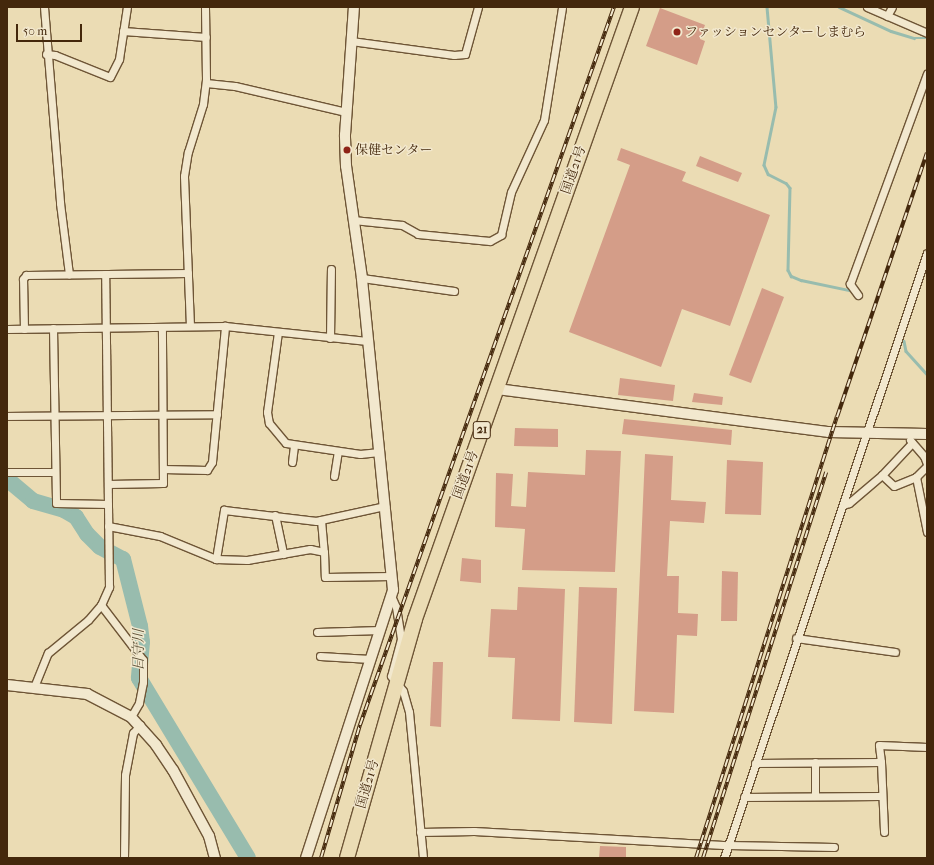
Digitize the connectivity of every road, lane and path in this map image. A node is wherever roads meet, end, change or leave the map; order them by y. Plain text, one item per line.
1 (44, 7) edge
2 (127, 7) edge
3 (205, 7) edge
4 (354, 7) edge
5 (478, 7) edge
6 (562, 7) edge
7 (632, 7) edge
8 (867, 7) edge
9 (892, 7) edge
10 (887, 16) junction
11 (123, 31) junction
12 (927, 33) edge
13 (206, 37) junction
14 (352, 41) junction
15 (46, 54) junction
16 (927, 74) edge
17 (206, 83) junction
18 (346, 112) junction
19 (353, 220) junction
20 (927, 253) edge
21 (331, 269) dead end
22 (188, 273) junction
23 (69, 274) junction
24 (105, 274) junction
25 (362, 278) junction
26 (454, 291) dead end
27 (858, 295) dead end
28 (190, 326) junction
29 (225, 326) junction
30 (162, 327) junction
31 (53, 328) junction
32 (106, 328) junction
33 (7, 329) edge
34 (24, 329) junction
35 (278, 332) junction
36 (330, 338) junction
37 (368, 341) junction
38 (497, 389) junction
39 (162, 414) junction
40 (217, 414) junction
41 (54, 415) junction
42 (107, 415) junction
43 (7, 416) edge
44 (927, 434) edge
45 (866, 435) junction
46 (910, 439) junction
47 (294, 445) junction
48 (338, 451) junction
49 (379, 452) junction
50 (292, 462) dead end
51 (927, 465) edge
52 (163, 469) junction
53 (7, 472) edge
54 (55, 472) junction
55 (882, 475) junction
56 (334, 476) dead end
57 (916, 477) junction
58 (108, 484) junction
59 (108, 504) junction
60 (843, 505) junction
61 (385, 506) junction
62 (275, 514) junction
63 (321, 520) junction
64 (108, 526) junction
65 (927, 532) edge
66 (324, 552) junction
67 (283, 554) junction
68 (216, 559) junction
69 (392, 576) junction
70 (392, 598) junction
71 (101, 605) junction
72 (380, 630) junction
73 (317, 632) dead end
74 (796, 638) junction
75 (895, 652) dead end
76 (320, 656) dead end
77 (370, 659) junction
78 (397, 684) junction
79 (7, 686) edge
80 (34, 688) junction
81 (131, 717) junction
82 (140, 725) junction
83 (927, 747) edge
84 (815, 762) junction
85 (881, 762) junction
86 (755, 763) junction
87 (815, 796) junction
88 (880, 796) junction
89 (744, 797) junction
90 (420, 832) junction
91 (884, 832) dead end
92 (728, 845) junction
93 (834, 847) dead end
94 (124, 858) edge
95 (215, 858) edge
96 (306, 858) edge
97 (347, 858) edge
98 (423, 858) edge
99 (724, 858) edge

1 - 15 street
2 - 11 street
3 - 13 street
4 - 14 street
5 - 14 street
6 - 19 street
7 - 38 highway, 国道21号 / 21
8 - 10 street
9 - 10 street
10 - 12 street
11 - 13 street
11 - 15 street
13 - 17 street
14 - 18 street
15 - 23 street
16 - 27 street
17 - 18 street
17 - 22 street
18 - 19 street
19 - 25 street
20 - 45 street
21 - 36 street
22 - 24 street
22 - 28 street
23 - 24 street
23 - 34 street
24 - 32 street
25 - 26 street
25 - 37 street
28 - 29 street
28 - 30 street
29 - 35 street
29 - 40 street
30 - 32 street
30 - 39 street
31 - 32 street
31 - 34 street
31 - 41 street
32 - 42 street
33 - 34 street
35 - 36 street
35 - 47 street
36 - 37 street
37 - 49 street
38 - 45 street
38 - 78 highway, 国道21号 / 21
39 - 40 street
39 - 42 street
39 - 52 street
40 - 52 street
41 - 42 street
41 - 43 street
41 - 54 street
42 - 58 street
44 - 46 street
45 - 46 street
45 - 60 street
46 - 51 street
46 - 55 street
47 - 48 street
47 - 50 street
48 - 49 street
48 - 56 street
49 - 61 street
51 - 57 street
52 - 58 street
53 - 54 street
54 - 59 street
55 - 57 street
55 - 60 street
57 - 65 street
58 - 59 street
59 - 64 street
60 - 74 street
61 - 63 street
61 - 69 street
62 - 63 street
62 - 67 street
62 - 68 street
63 - 66 street
64 - 68 street
64 - 71 street
66 - 67 street
66 - 69 street
67 - 68 street
69 - 70 street
70 - 72 street
70 - 78 street
71 - 80 street
71 - 81 street
72 - 73 street
72 - 77 street
74 - 75 street
74 - 86 street
76 - 77 street
77 - 96 street
78 - 90 street
78 - 97 highway, 国道21号 / 21
79 - 80 street
80 - 81 street
81 - 82 street
82 - 94 street
82 - 95 street
83 - 85 street
84 - 85 street
84 - 86 street
84 - 87 street
85 - 88 street
86 - 89 street
87 - 88 street
87 - 89 street
88 - 91 street
89 - 92 street
90 - 92 street
90 - 98 street
92 - 93 street
92 - 99 street

